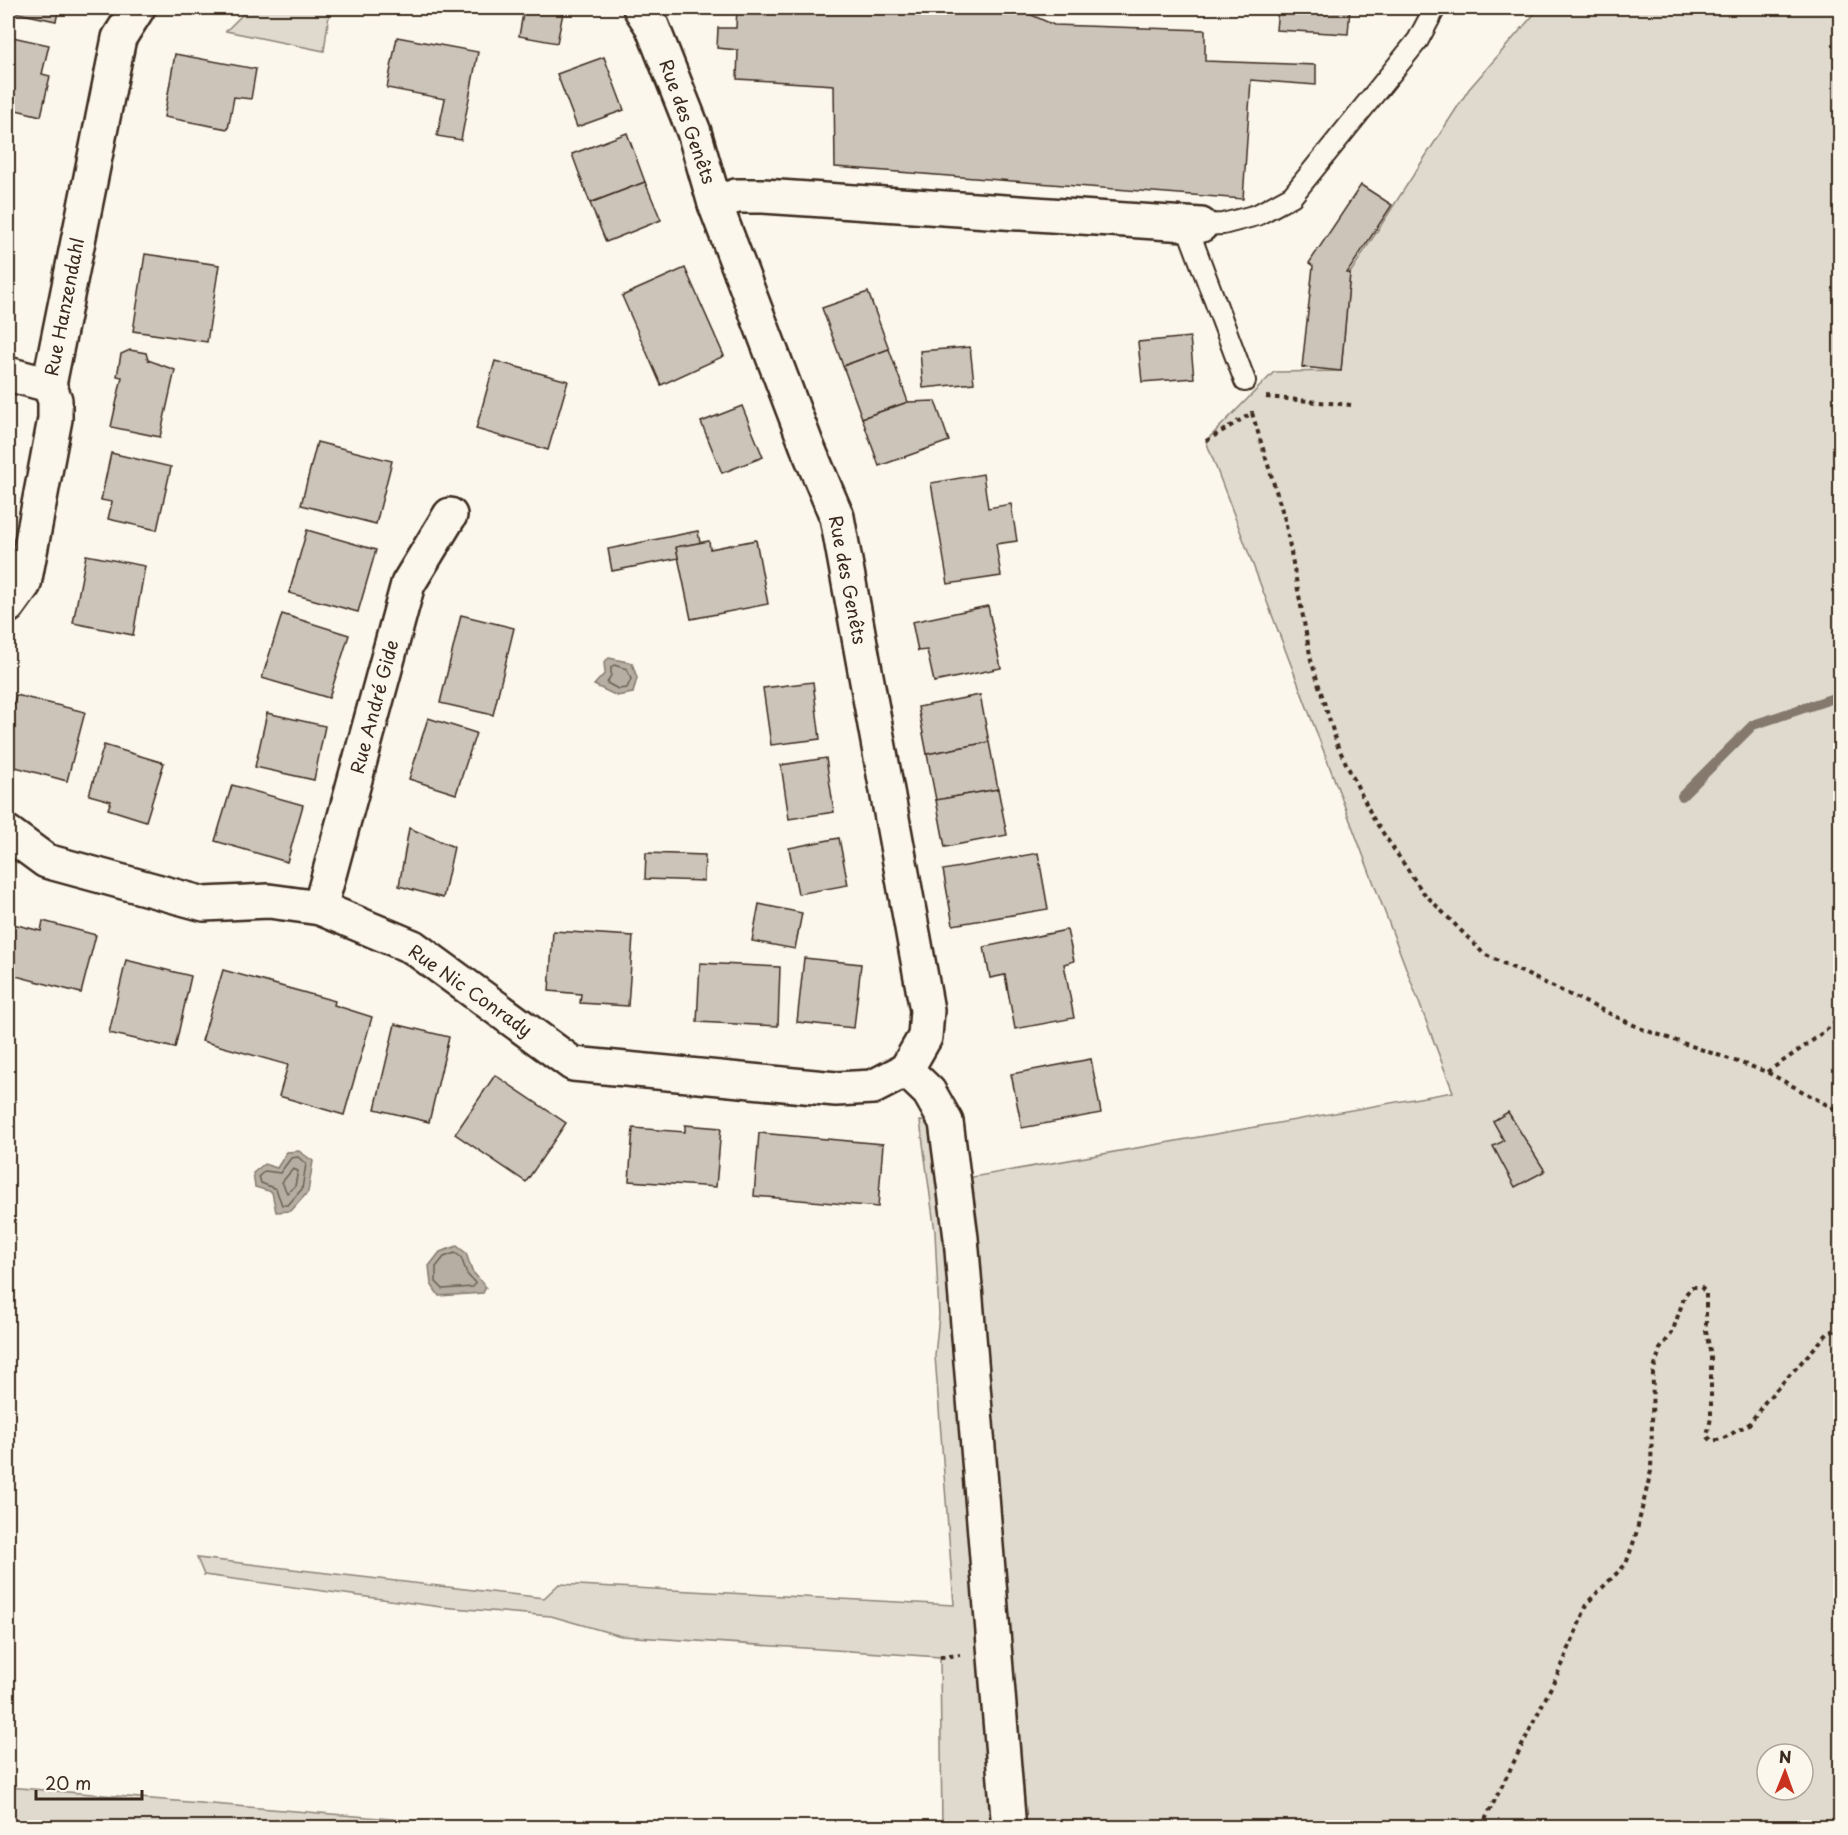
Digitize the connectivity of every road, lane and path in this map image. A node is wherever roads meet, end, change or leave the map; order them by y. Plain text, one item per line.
1 (138, 8) edge
2 (640, 8) edge
3 (1435, 8) edge
4 (715, 204) junction
5 (1194, 224) junction
6 (8, 374) edge
7 (50, 385) junction
8 (1246, 389) junction
9 (1351, 405) dead end
10 (1252, 413) junction
11 (1206, 441) dead end
12 (450, 515) dead end
13 (8, 606) edge
14 (8, 833) edge
15 (320, 908) junction
16 (1840, 1019) edge
17 (906, 1070) junction
18 (1767, 1072) junction
19 (1840, 1112) edge
20 (1840, 1330) edge
21 (1008, 1827) edge
22 (1481, 1827) edge

1 - 7 street, Rue Hanzendahl
2 - 4 street, Rue des Genêts
3 - 5 lane
4 - 5 street
4 - 17 street, Rue des Genêts
5 - 8 lane
6 - 7 street
7 - 13 street, Rue Hanzendahl
8 - 9 path
8 - 10 path
10 - 11 path
10 - 18 path
12 - 15 street, Rue André Gide
14 - 15 street, Rue Nic Conrady
15 - 17 street, Rue Nic Conrady
16 - 18 path
17 - 21 street
18 - 19 path
20 - 22 path

